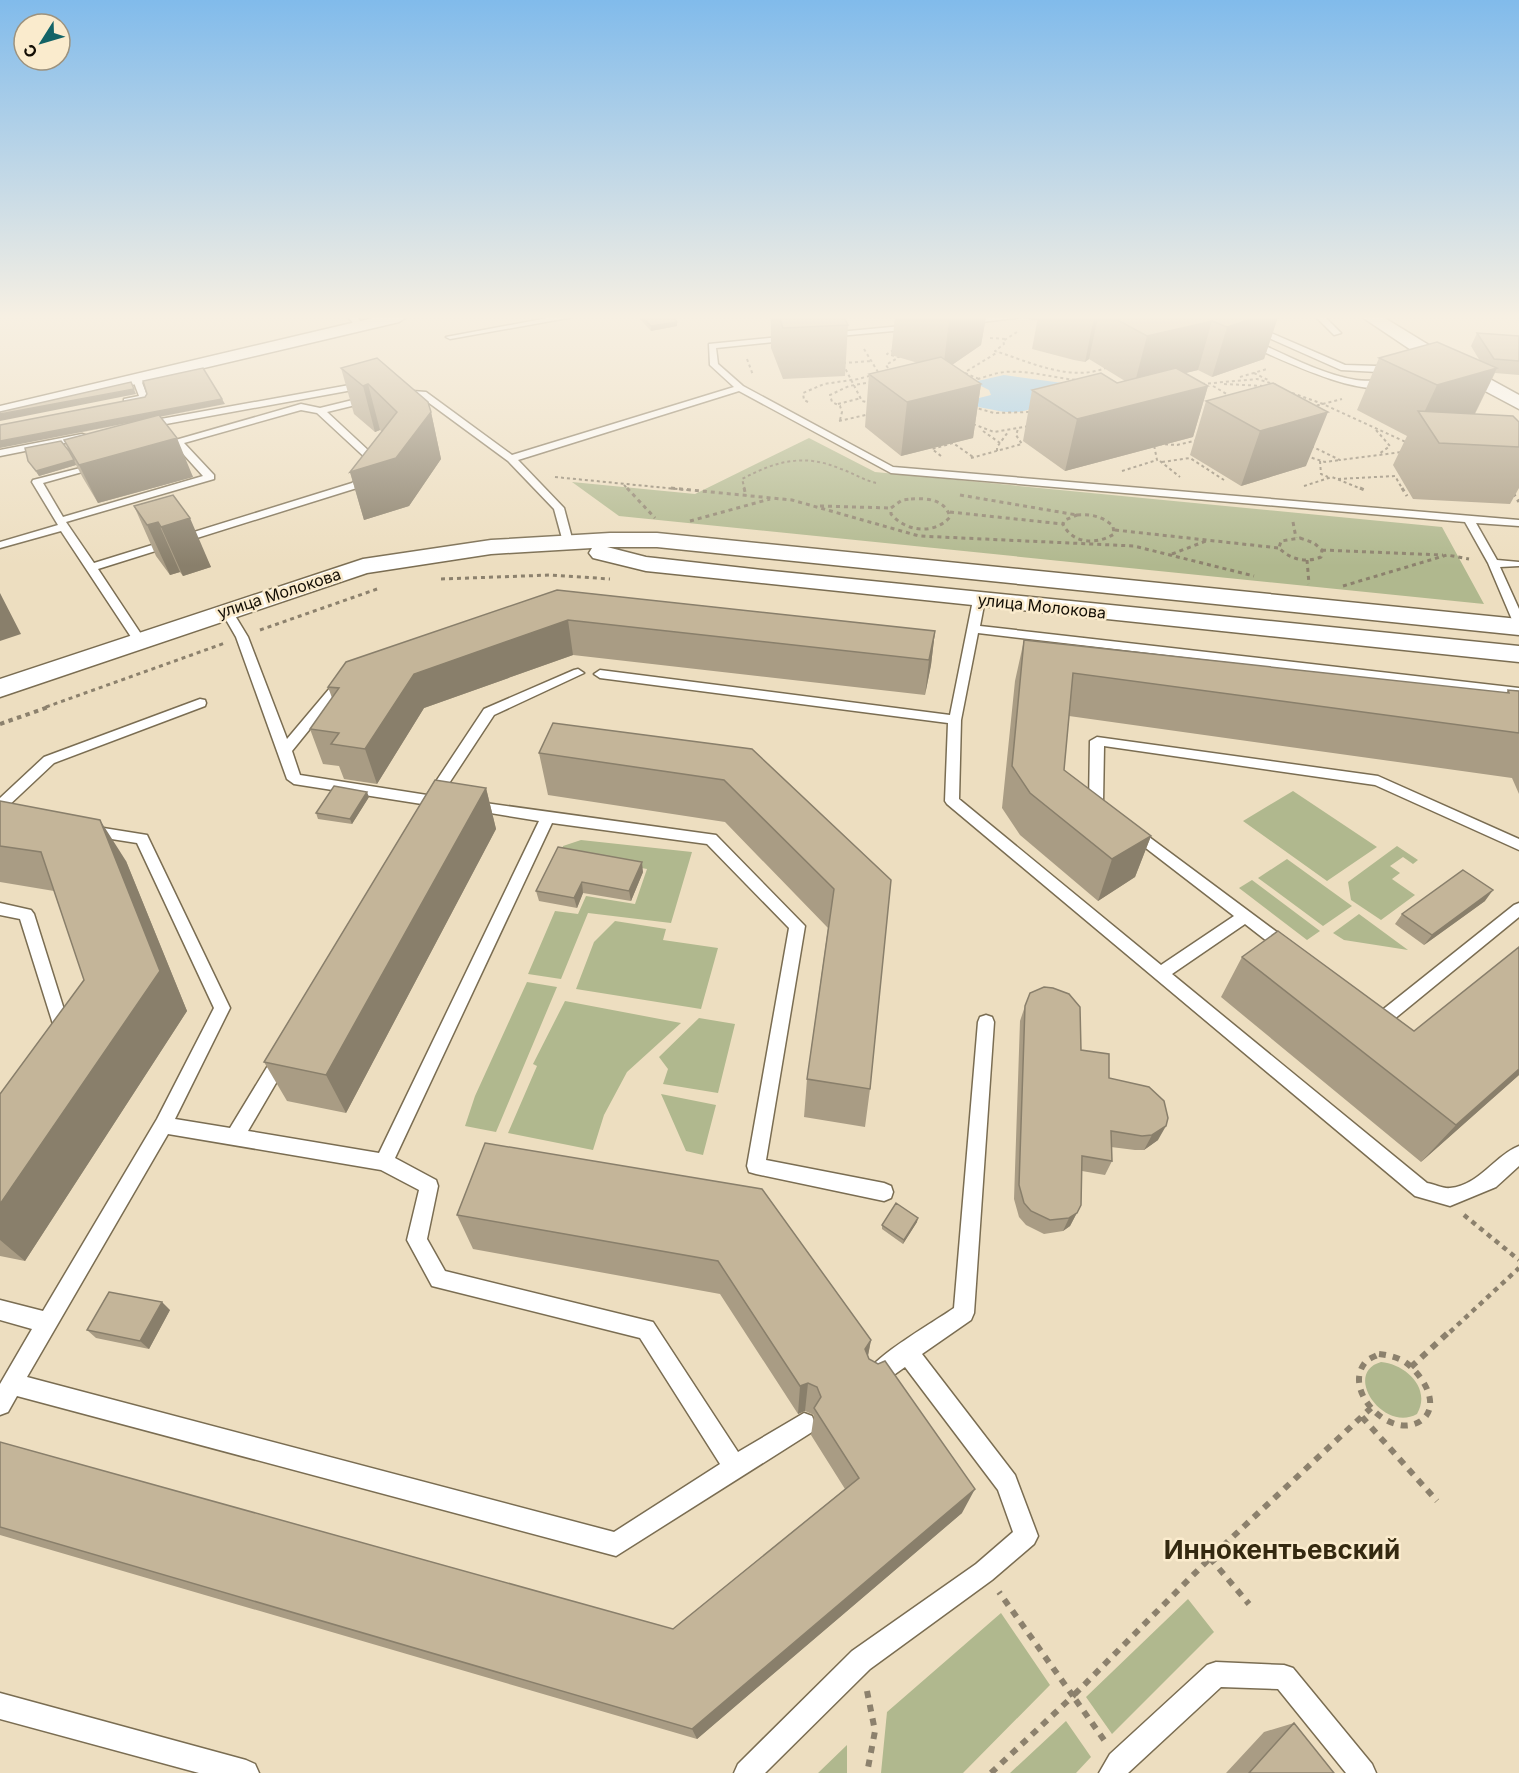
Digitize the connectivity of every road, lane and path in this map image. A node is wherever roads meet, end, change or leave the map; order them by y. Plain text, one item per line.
1 (50, 400) edge
2 (134, 400) edge
3 (283, 400) edge
4 (362, 400) edge
5 (431, 400) edge
6 (702, 400) edge
7 (762, 400) edge
8 (804, 400) edge
9 (831, 400) edge
10 (854, 400) edge
11 (864, 400) edge
12 (1310, 400) edge
13 (1336, 400) edge
14 (122, 402) edge
15 (838, 404) junction
16 (1323, 404) junction
17 (813, 405) dead end
18 (874, 406) edge
19 (972, 406) dead end
20 (1311, 407) edge
21 (0, 411) edge
22 (320, 411) junction
23 (873, 411) edge
24 (1037, 412) dead end
25 (831, 415) dead end
26 (840, 420) junction
27 (972, 424) edge
28 (1030, 426) edge
29 (1372, 426) junction
30 (842, 427) dead end
31 (129, 428) edge
32 (1018, 429) junction
33 (981, 430) junction
34 (1009, 432) junction
35 (94, 435) edge
36 (1158, 436) edge
37 (1186, 436) dead end
38 (1200, 440) dead end
39 (178, 442) junction
40 (1147, 442) edge
41 (1190, 442) junction
42 (1302, 442) edge
43 (1000, 443) junction
44 (1156, 444) junction
45 (1413, 445) edge
46 (146, 451) edge
47 (997, 451) junction
48 (1411, 451) dead end
49 (1298, 452) edge
50 (0, 453) edge
51 (1376, 456) junction
52 (973, 458) junction
53 (511, 459) junction
54 (945, 459) edge
55 (113, 460) edge
56 (963, 460) edge
57 (1340, 460) junction
58 (1320, 461) junction
59 (546, 472) dead end
60 (1329, 478) junction
61 (1227, 482) edge
62 (1188, 483) dead end
63 (624, 485) junction
64 (1510, 486) edge
65 (1296, 489) edge
66 (1367, 491) dead end
67 (919, 492) dead end
68 (773, 498) junction
69 (921, 498) junction
70 (1519, 502) edge
71 (813, 506) junction
72 (891, 508) junction
73 (950, 512) junction
74 (656, 519) dead end
75 (1469, 519) junction
76 (686, 522) dead end
77 (62, 524) junction
78 (1063, 524) junction
79 (1519, 524) edge
80 (1115, 530) junction
81 (1207, 540) junction
82 (568, 542) junction
83 (0, 545) edge
84 (1280, 548) junction
85 (1322, 550) junction
86 (1169, 555) junction
87 (1447, 555) junction
88 (1307, 561) junction
89 (1493, 563) junction
90 (1515, 564) dead end
91 (93, 567) junction
92 (1256, 577) dead end
93 (436, 579) dead end
94 (620, 580) dead end
95 (382, 587) dead end
96 (1336, 588) dead end
97 (1310, 590) dead end
98 (979, 600) junction
99 (226, 610) junction
100 (1519, 621) edge
101 (1519, 627) edge
102 (972, 628) junction
103 (242, 637) junction
104 (140, 640) junction
105 (1519, 654) edge
106 (578, 673) dead end
107 (600, 674) dead end
108 (361, 677) edge
109 (0, 688) edge
110 (1519, 692) edge
111 (200, 703) dead end
112 (955, 720) junction
113 (0, 724) edge
114 (285, 750) junction
115 (428, 806) junction
116 (4, 814) edge
117 (548, 817) junction
118 (71, 828) edge
119 (1519, 845) edge
120 (0, 909) edge
121 (1519, 909) edge
122 (1245, 916) junction
123 (1299, 957) edge
124 (1160, 974) junction
125 (1363, 1006) edge
126 (986, 1022) dead end
127 (289, 1045) edge
128 (59, 1050) edge
129 (163, 1125) junction
130 (235, 1136) junction
131 (1519, 1154) edge
132 (384, 1162) junction
133 (884, 1192) dead end
134 (1458, 1210) dead end
135 (1519, 1260) edge
136 (1519, 1268) edge
137 (0, 1310) edge
138 (48, 1323) junction
139 (907, 1352) junction
140 (1411, 1367) junction
141 (872, 1380) edge
142 (12, 1384) junction
143 (0, 1404) edge
144 (1371, 1408) junction
145 (1362, 1417) junction
146 (804, 1424) edge
147 (735, 1467) junction
148 (1437, 1501) dead end
149 (1210, 1558) junction
150 (1007, 1603) dead end
151 (1249, 1604) dead end
152 (861, 1660) junction
153 (1073, 1696) junction
154 (0, 1706) edge
155 (1116, 1768) edge
156 (246, 1773) edge
157 (747, 1773) edge
158 (867, 1773) edge
159 (991, 1773) edge
160 (1363, 1773) edge

1 - 21 street
2 - 14 lane
3 - 31 lane
4 - 22 lane
5 - 53 lane
6 - 53 lane
7 - 75 lane
8 - 17 path
9 - 15 path
10 - 15 path
11 - 18 path
12 - 16 path
13 - 16 path
15 - 26 path
16 - 20 path
16 - 29 path
19 - 24 path
22 - 39 lane
22 - 91 lane
23 - 26 path
25 - 26 path
26 - 30 path
27 - 33 path
28 - 32 path
29 - 45 path
29 - 51 path
32 - 34 path
32 - 47 path
33 - 34 path
33 - 43 path
34 - 43 path
35 - 50 lane
36 - 44 path
37 - 41 path
38 - 41 path
39 - 46 lane
39 - 77 lane
40 - 44 path
41 - 44 path
42 - 57 path
43 - 47 path
47 - 52 path
48 - 51 path
49 - 58 path
51 - 57 path
52 - 54 path
52 - 56 path
53 - 82 lane
55 - 77 lane
57 - 58 path
58 - 60 path
59 - 63 path
60 - 65 path
60 - 66 path
61 - 62 path
63 - 68 path
63 - 74 path
64 - 70 path
67 - 69 path
68 - 71 path
68 - 76 path
69 - 72 path
69 - 73 path
71 - 72 path
71 - 86 path
72 - 73 path
73 - 78 path
75 - 79 lane
75 - 89 lane
77 - 83 lane
77 - 91 lane
78 - 80 path
78 - 80 path
80 - 81 path
81 - 84 path
81 - 86 path
82 - 98 street, улица Молокова
82 - 99 street, улица Молокова
82 - 101 street, улица Молокова
84 - 85 path
84 - 88 path
85 - 87 path
85 - 88 path
86 - 92 path
87 - 89 path
87 - 96 path
88 - 97 path
89 - 90 lane
89 - 100 lane
91 - 104 lane
93 - 94 path
95 - 103 path
98 - 102 lane
98 - 105 street, улица Молокова
99 - 103 lane
99 - 104 street, улица Молокова
102 - 110 lane
102 - 112 lane
103 - 113 path
103 - 114 lane
104 - 109 street, улица Молокова
106 - 115 lane
107 - 112 lane
108 - 114 lane
111 - 116 lane
112 - 124 lane
114 - 115 lane
115 - 117 lane
117 - 132 lane
117 - 133 lane
118 - 129 lane
119 - 122 lane
120 - 128 lane
121 - 125 lane
122 - 123 lane
122 - 124 lane
124 - 131 lane
126 - 139 lane
127 - 130 lane
129 - 130 lane
129 - 138 lane
130 - 132 lane
132 - 147 lane
134 - 135 path
136 - 140 path
137 - 138 lane
138 - 142 lane
139 - 141 lane
139 - 152 lane
140 - 144 path
140 - 144 path
142 - 143 lane
142 - 147 lane
144 - 145 path
145 - 148 path
145 - 149 path
146 - 147 lane
149 - 151 path
149 - 153 path
150 - 153 path
152 - 157 lane
152 - 158 path
153 - 155 path
153 - 159 path
154 - 156 lane
155 - 160 lane

